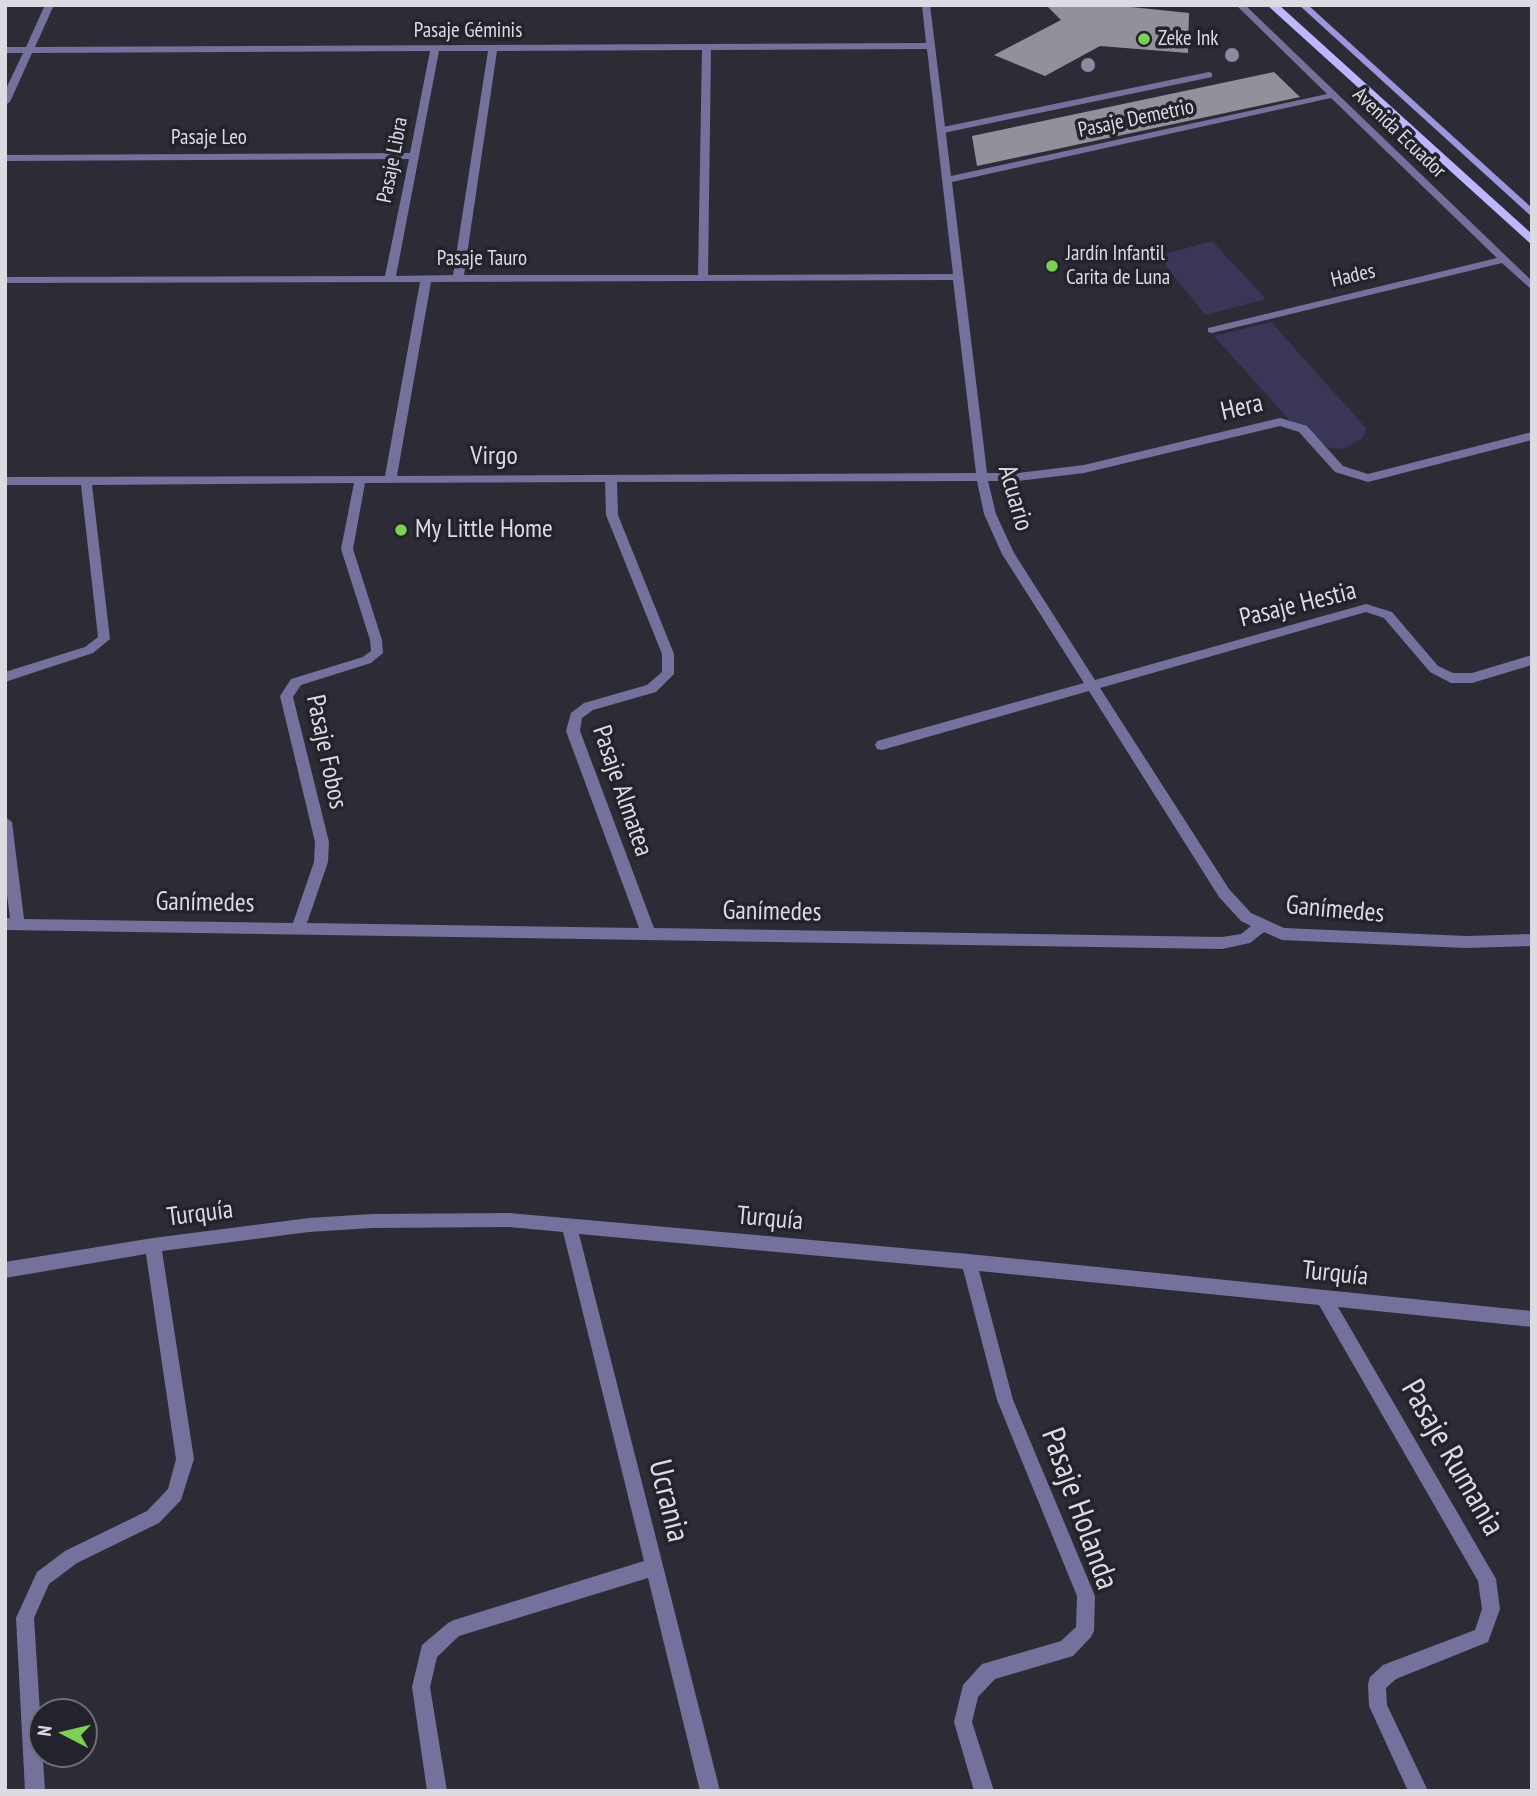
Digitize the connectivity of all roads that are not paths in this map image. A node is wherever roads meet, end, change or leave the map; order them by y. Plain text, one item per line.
1 (50, 5) edge
2 (926, 5) edge
3 (1240, 5) edge
4 (1272, 5) edge
5 (1303, 5) edge
6 (931, 46) junction
7 (706, 47) junction
8 (435, 48) junction
9 (493, 48) junction
10 (5, 50) edge
11 (29, 50) junction
12 (1209, 75) dead end
13 (1334, 95) junction
14 (5, 102) edge
15 (943, 130) junction
16 (414, 156) junction
17 (5, 158) edge
18 (947, 180) junction
19 (1532, 214) edge
20 (1532, 241) edge
21 (1503, 260) junction
22 (958, 277) junction
23 (702, 278) junction
24 (390, 279) junction
25 (426, 279) junction
26 (458, 279) junction
27 (5, 280) edge
28 (1532, 287) edge
29 (1212, 330) dead end
30 (1532, 436) edge
31 (982, 478) junction
32 (611, 479) junction
33 (86, 480) junction
34 (360, 480) junction
35 (390, 480) junction
36 (5, 481) edge
37 (1532, 660) edge
38 (5, 677) edge
39 (1091, 685) junction
40 (882, 745) dead end
41 (5, 822) edge
42 (12, 925) edge
43 (1261, 926) junction
44 (298, 929) junction
45 (649, 935) junction
46 (1532, 940) edge
47 (569, 1226) junction
48 (153, 1245) junction
49 (970, 1262) junction
50 (5, 1270) edge
51 (1324, 1298) junction
52 (1532, 1319) edge
53 (654, 1567) junction
54 (35, 1791) edge
55 (437, 1791) edge
56 (710, 1791) edge
57 (984, 1791) edge
58 (1418, 1791) edge

1 - 11 street
2 - 6 street, Acuario
3 - 13 street, Avenida Ecuador
4 - 20 main road, Avenida Ecuador
5 - 19 main road, Avenida Ecuador
6 - 7 street, Pasaje Géminis
6 - 15 street, Acuario
7 - 9 street, Pasaje Géminis
7 - 23 street
8 - 9 street, Pasaje Géminis
8 - 11 street, Pasaje Géminis
8 - 16 street, Pasaje Libra
9 - 26 street
10 - 11 street, Pasaje Géminis
11 - 14 street
12 - 15 street
13 - 18 street, Pasaje Demetrio
13 - 21 street, Avenida Ecuador
15 - 18 street, Acuario
16 - 17 street, Pasaje Leo
16 - 24 street, Pasaje Libra
18 - 22 street, Acuario
21 - 28 street, Avenida Ecuador
21 - 29 street, Hades
22 - 23 street, Pasaje Tauro
22 - 31 street, Acuario
23 - 26 street, Pasaje Tauro
24 - 25 street, Pasaje Tauro
24 - 27 street, Pasaje Tauro
25 - 26 street, Pasaje Tauro
25 - 35 street
30 - 31 street, Hera
31 - 32 street, Virgo
31 - 39 street, Acuario
32 - 35 street, Virgo
32 - 45 street, Pasaje Almatea
33 - 34 street, Virgo
33 - 36 street, Virgo
33 - 38 street
34 - 35 street, Virgo
34 - 44 street, Pasaje Fobos
37 - 39 street, Pasaje Hestia
39 - 40 street, Pasaje Hestia
39 - 43 street, Acuario
41 - 42 street
42 - 44 street, Ganímedes
43 - 45 street, Ganímedes
43 - 46 street, Ganímedes
44 - 45 street, Ganímedes
47 - 48 street, Turquía
47 - 49 street, Turquía
47 - 53 street, Ucrania
48 - 50 street, Turquía
48 - 54 street
49 - 51 street, Turquía
49 - 57 street, Pasaje Holanda
51 - 52 street, Turquía
51 - 58 street, Pasaje Rumania
53 - 55 street
53 - 56 street, Ucrania

